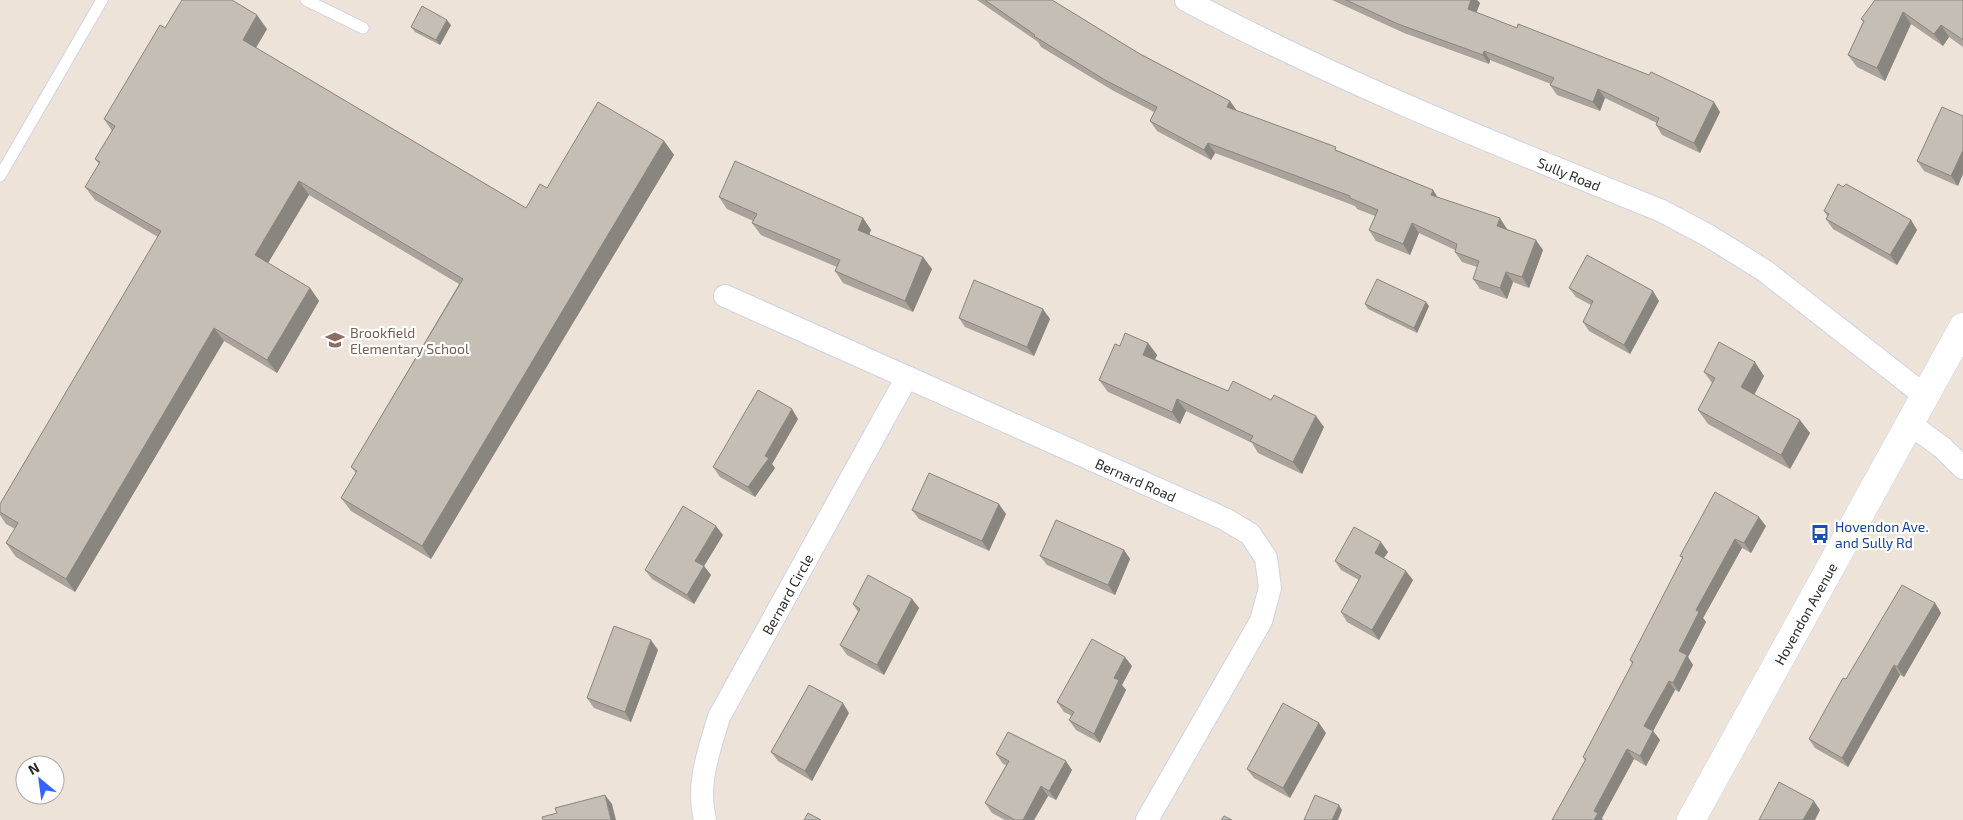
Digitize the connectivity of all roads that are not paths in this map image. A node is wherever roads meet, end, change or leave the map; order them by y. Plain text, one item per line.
1 (102, 0) edge
2 (306, 0) edge
3 (1186, 0) edge
4 (363, 28) dead end
5 (0, 176) edge
6 (725, 296) dead end
7 (1963, 327) edge
8 (907, 377) junction
9 (1924, 395) junction
10 (1910, 424) junction
11 (1963, 468) edge
12 (705, 820) edge
13 (1147, 820) edge
14 (1691, 820) edge

1 - 5 lane
2 - 4 lane
3 - 9 street, Sully Road
6 - 8 street, Bernard Road
7 - 9 street, Hovendon Avenue
8 - 12 street, Bernard Circle
8 - 13 street, Bernard Road
9 - 10 street, Hovendon Avenue
10 - 11 street
10 - 14 street, Hovendon Avenue

